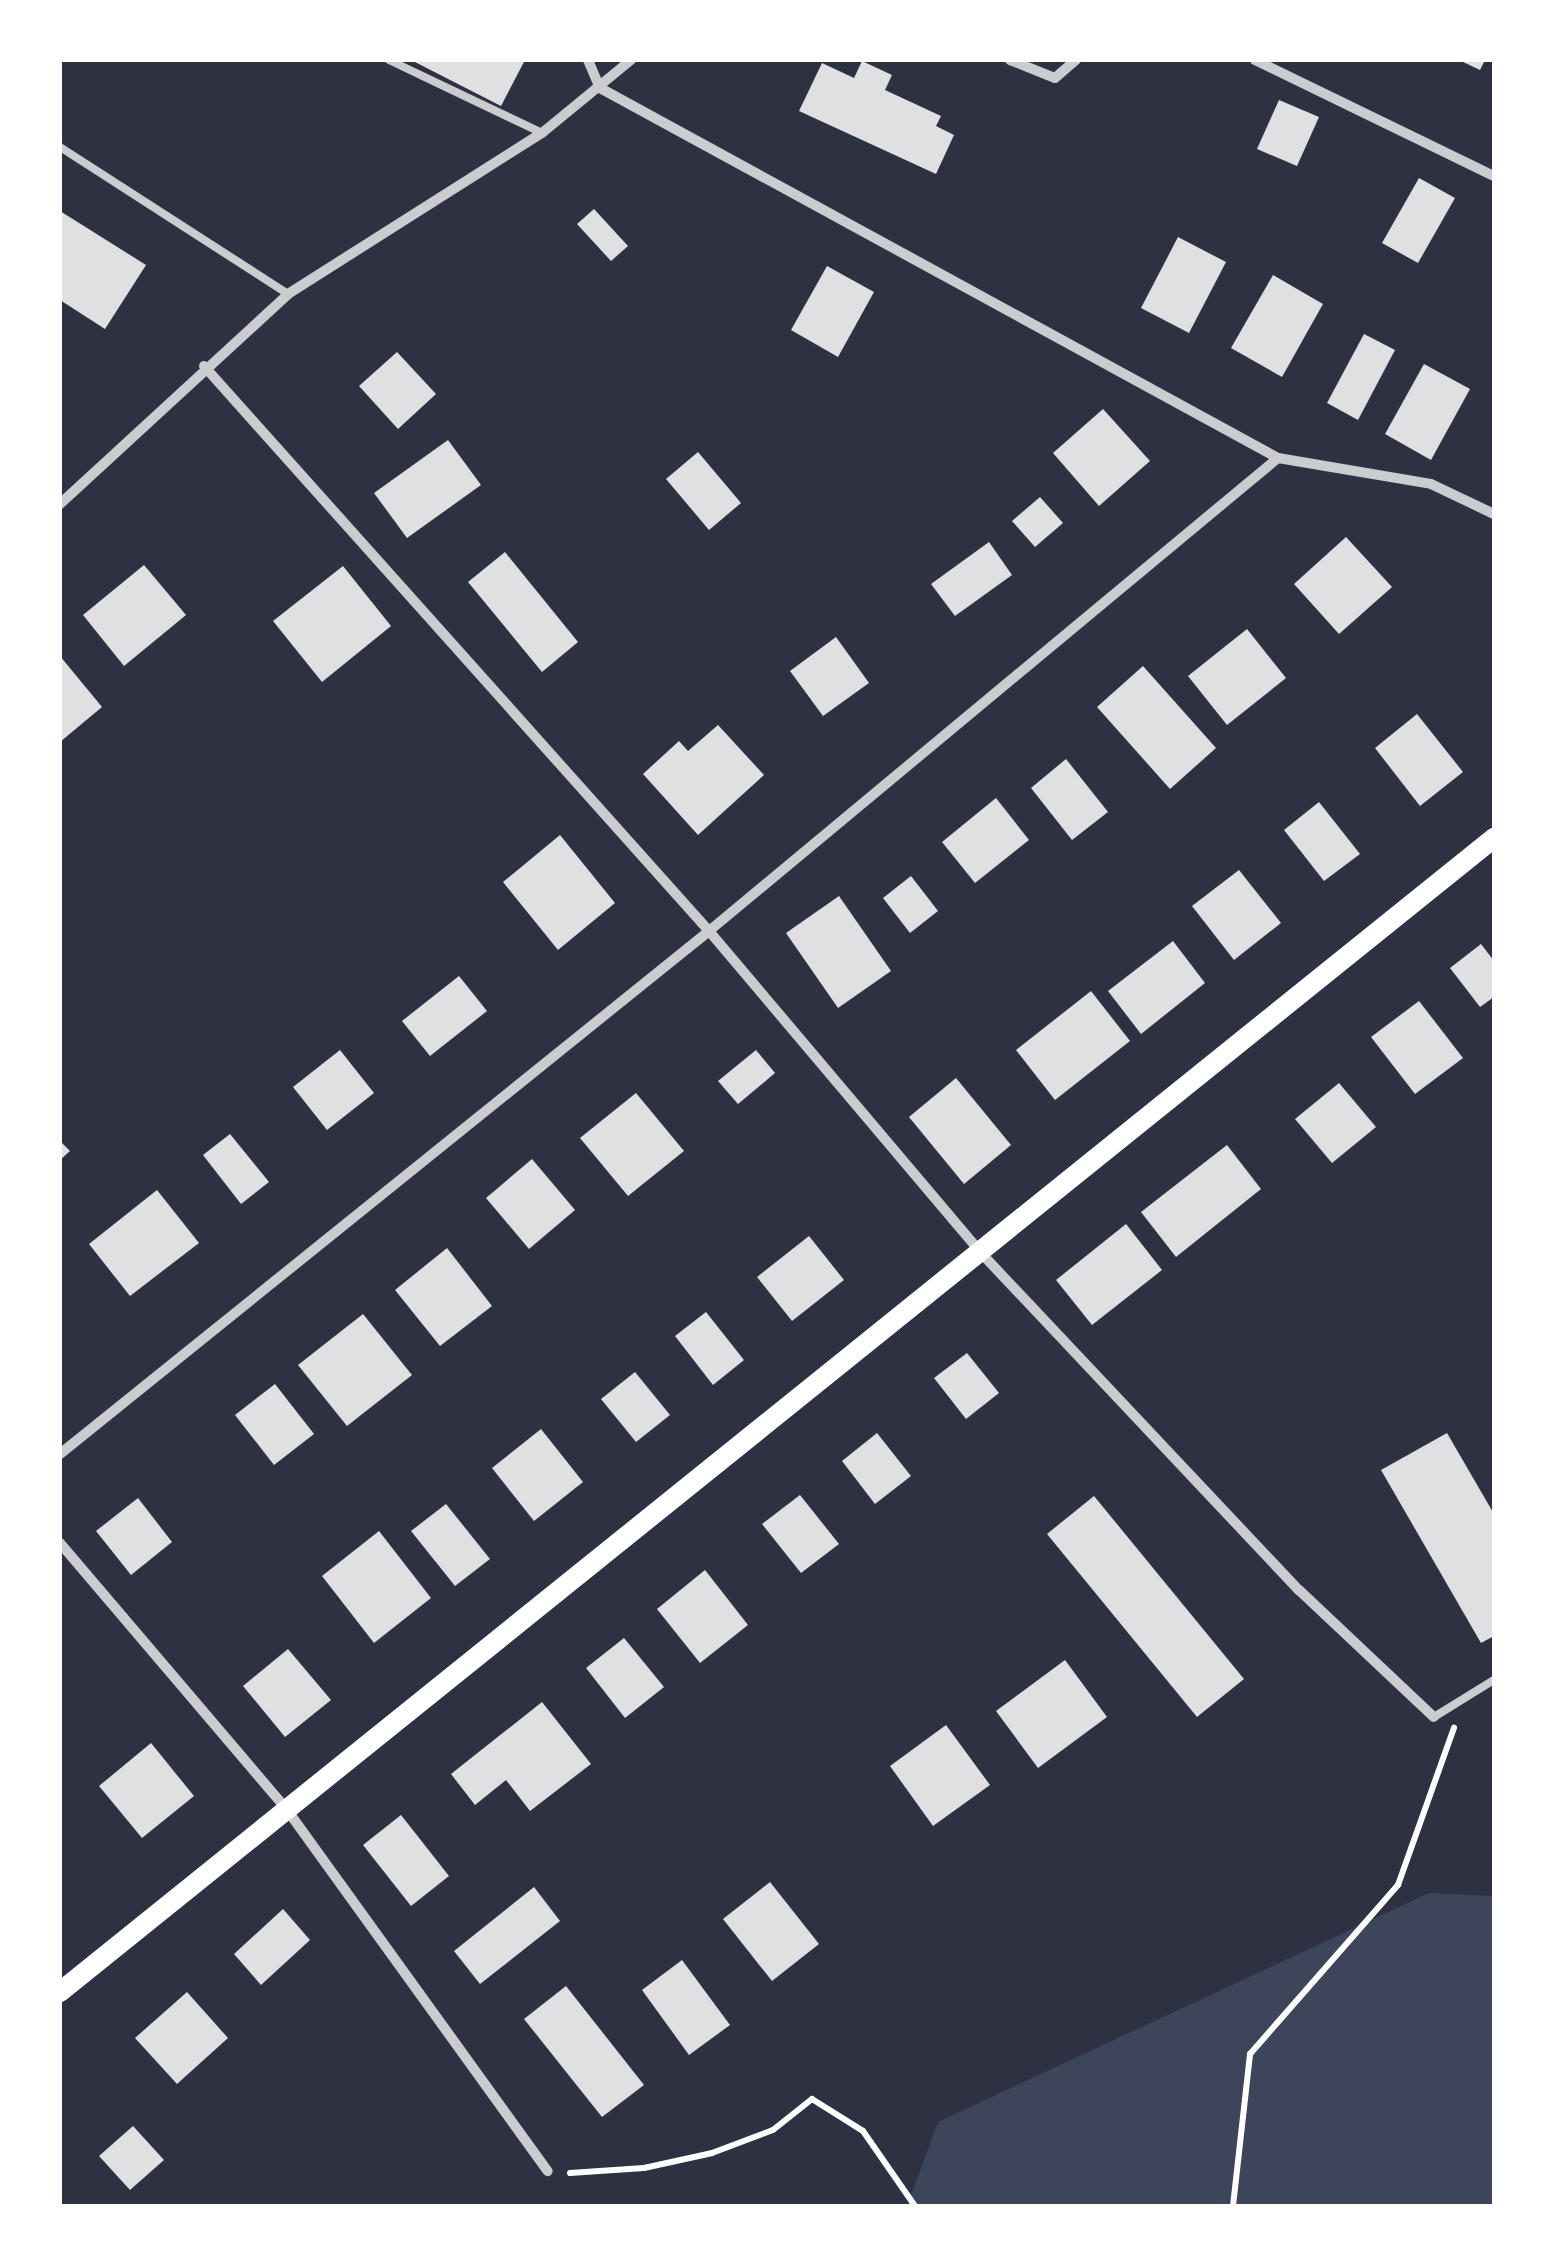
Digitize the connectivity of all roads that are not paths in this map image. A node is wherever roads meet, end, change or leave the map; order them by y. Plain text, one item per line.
1 (388, 60) edge
2 (588, 60) edge
3 (630, 60) edge
4 (1010, 60) edge
5 (1076, 60) edge
6 (1255, 60) edge
7 (600, 88) junction
8 (542, 133) junction
9 (60, 146) edge
10 (1494, 176) edge
11 (288, 294) junction
12 (204, 366) junction
13 (1278, 458) junction
14 (60, 504) edge
15 (1494, 514) edge
16 (1494, 838) edge
17 (708, 931) junction
18 (982, 1254) junction
19 (60, 1454) edge
20 (60, 1543) edge
21 (1494, 1680) edge
22 (1434, 1717) joint
23 (285, 1807) junction
24 (60, 1992) edge
25 (548, 2171) road end

1 - 8 lane
2 - 7 street
3 - 7 street
4 - 5 street
6 - 10 street
7 - 8 street
7 - 13 street
8 - 11 street
9 - 11 lane
11 - 12 street
12 - 14 street
12 - 17 street
13 - 15 street
13 - 17 street
16 - 18 main road
17 - 18 street
17 - 19 street
18 - 22 street
18 - 23 main road
20 - 23 street
21 - 22 lane
23 - 24 main road
23 - 25 street

